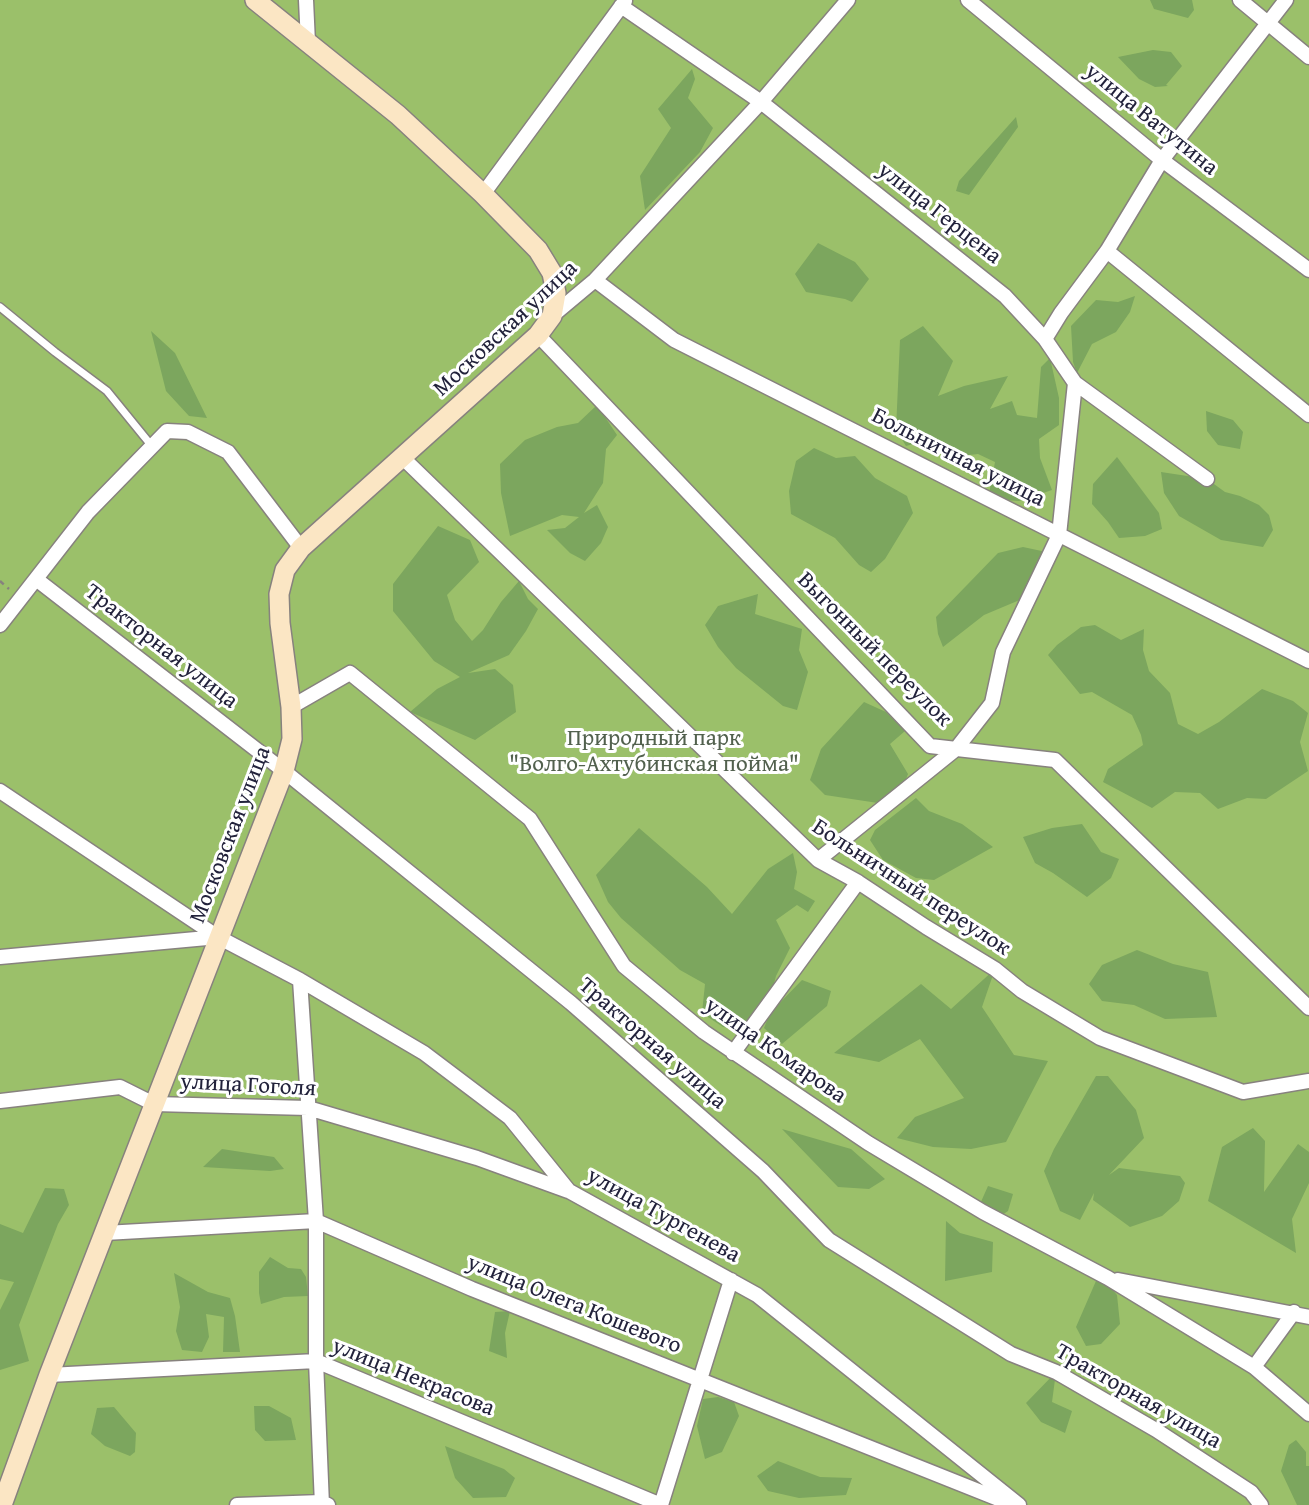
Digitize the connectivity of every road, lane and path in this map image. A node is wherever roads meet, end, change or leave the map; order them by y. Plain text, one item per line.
1 (255, 0) edge
2 (306, 0) edge
3 (848, 0) edge
4 (968, 0) edge
5 (1240, 0) edge
6 (1286, 0) edge
7 (624, 3) edge
8 (1268, 23) junction
9 (308, 43) junction
10 (1309, 57) edge
11 (761, 102) junction
12 (1162, 160) junction
13 (483, 194) junction
14 (1107, 251) junction
15 (1309, 270) edge
16 (595, 280) junction
17 (0, 307) edge
18 (552, 316) junction
19 (538, 335) junction
20 (1045, 339) junction
21 (1075, 383) junction
22 (1309, 415) edge
23 (151, 445) junction
24 (403, 458) junction
25 (1207, 479) dead end
26 (1059, 535) junction
27 (301, 548) junction
28 (36, 579) junction
29 (0, 625) edge
30 (1309, 661) edge
31 (291, 707) junction
32 (956, 749) junction
33 (285, 771) junction
34 (0, 791) edge
35 (818, 860) junction
36 (859, 882) junction
37 (218, 937) junction
38 (0, 957) edge
39 (300, 980) junction
40 (1309, 1008) edge
41 (733, 1053) junction
42 (1309, 1081) edge
43 (0, 1101) edge
44 (154, 1104) junction
45 (307, 1108) junction
46 (569, 1191) junction
47 (316, 1221) junction
48 (105, 1233) junction
49 (1108, 1278) junction
50 (731, 1280) junction
51 (1294, 1312) junction
52 (1309, 1317) edge
53 (316, 1362) junction
54 (1254, 1367) junction
55 (49, 1375) junction
56 (700, 1380) junction
57 (1309, 1414) edge
58 (324, 1504) edge
59 (2, 1505) edge
60 (237, 1505) edge
61 (661, 1505) edge
62 (1013, 1505) edge
63 (1020, 1505) edge
64 (1261, 1505) edge

1 - 9 street
2 - 9 street
3 - 11 street, Московская улица
4 - 12 street, улица Ватутина
5 - 8 street
6 - 8 street
7 - 11 street, улица Герцена
7 - 13 street
8 - 10 street
8 - 12 street
9 - 13 street
11 - 16 street, Московская улица
11 - 20 street, улица Герцена
12 - 14 street
12 - 15 street, улица Ватутина
13 - 18 street
14 - 20 street
14 - 22 street
16 - 18 street, Московская улица
16 - 26 street, Больничная улица
17 - 23 lane
18 - 19 street, Московская улица
19 - 24 street, Московская улица
19 - 32 street, Выгонный переулок
20 - 21 street, улица Герцена
21 - 25 street, улица Герцена
21 - 26 street
23 - 27 street
23 - 28 street
24 - 27 street, Московская улица
24 - 35 street, Больничный переулок
26 - 30 street, Больничная улица
26 - 32 street
27 - 31 street, Московская улица
28 - 29 street
28 - 33 street, Тракторная улица
31 - 33 street, Московская улица
31 - 41 street, улица Комарова
32 - 35 street
32 - 40 street, Выгонный переулок
33 - 37 street, Московская улица
33 - 64 street, Тракторная улица
34 - 37 street, улица Тургенева
35 - 36 street, Больничный переулок
36 - 41 street
36 - 42 street, Больничный переулок
37 - 38 street
37 - 39 street, улица Тургенева
37 - 44 street, Московская улица
39 - 45 street
39 - 46 street, улица Тургенева
41 - 49 street, улица Комарова
43 - 44 street, улица Гоголя
44 - 45 street, улица Гоголя
44 - 48 street, Московская улица
45 - 46 street, улица Гоголя
45 - 47 street
46 - 50 street, улица Тургенева
47 - 48 street, улица Олега Кошевого
47 - 53 street
47 - 56 street, улица Олега Кошевого
48 - 55 street, Московская улица
49 - 51 street
49 - 54 street, улица Комарова
50 - 56 street
50 - 63 street, улица Тургенева
51 - 52 street
51 - 54 street
53 - 55 street, улица Некрасова
53 - 58 street
53 - 61 street, улица Некрасова
54 - 57 street, улица Комарова
55 - 59 street, Московская улица
56 - 61 street
56 - 62 street, улица Олега Кошевого
58 - 60 street

